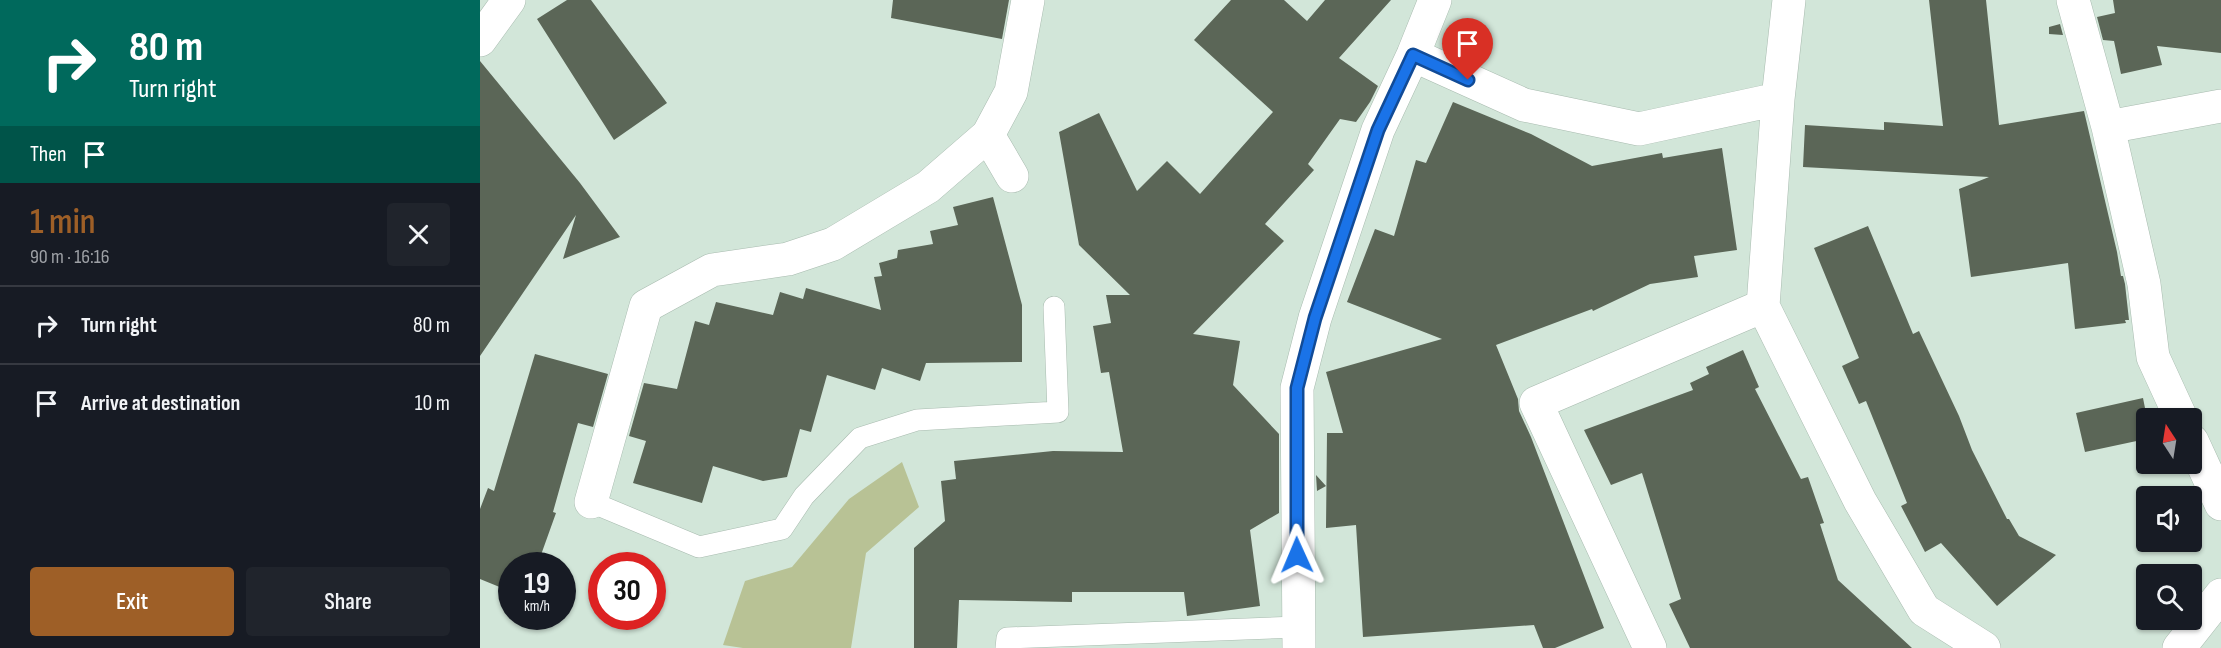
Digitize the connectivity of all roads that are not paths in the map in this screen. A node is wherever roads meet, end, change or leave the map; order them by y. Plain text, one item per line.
1 (509, 0) edge
2 (1028, 0) edge
3 (1435, 0) edge
4 (1789, 0) edge
5 (2073, 0) edge
6 (480, 40) edge
7 (1413, 55) junction
8 (1778, 99) junction
9 (2221, 106) edge
10 (2108, 127) junction
11 (988, 135) junction
12 (1012, 176) dead end
13 (1763, 306) junction
14 (1054, 307) dead end
15 (2176, 408) edge
16 (2202, 463) edge
17 (591, 502) joint
18 (2221, 504) edge
19 (2221, 595) edge
20 (1299, 637) edge
21 (1006, 648) edge
22 (1650, 648) edge
23 (1984, 648) edge
24 (2179, 648) edge

1 - 6 street
2 - 11 street
3 - 7 street
4 - 8 street
5 - 10 street
7 - 8 street
7 - 20 street
8 - 13 street
9 - 10 street
10 - 15 street
11 - 12 street
11 - 17 street
13 - 22 street
13 - 23 street
14 - 17 lane
16 - 18 street
19 - 24 street
20 - 21 lane

